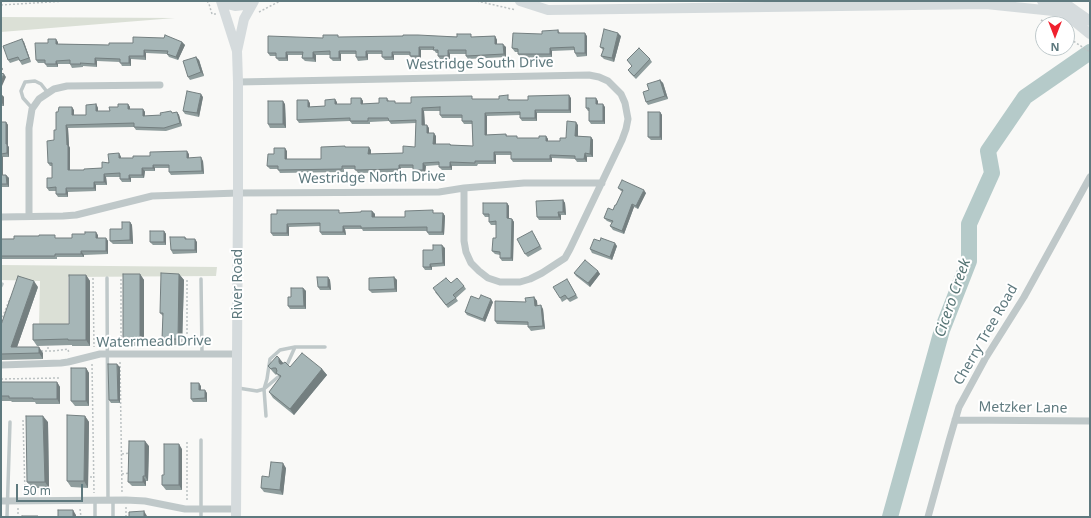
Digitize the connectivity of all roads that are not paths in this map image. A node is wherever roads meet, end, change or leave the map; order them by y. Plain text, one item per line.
1 (221, 1) edge
2 (253, 1) edge
3 (520, 1) edge
4 (1042, 1) edge
5 (1065, 8) junction
6 (1090, 20) edge
7 (1090, 34) edge
8 (237, 51) junction
9 (238, 82) junction
10 (160, 85) dead end
11 (48, 93) junction
12 (32, 109) junction
13 (1090, 177) edge
14 (602, 183) junction
15 (464, 188) junction
16 (238, 193) junction
17 (29, 216) junction
18 (1, 217) edge
19 (107, 278) dead end
20 (201, 279) dead end
21 (295, 346) junction
22 (325, 347) dead end
23 (107, 354) junction
24 (202, 354) junction
25 (237, 354) junction
26 (1, 365) edge
27 (286, 367) edge
28 (278, 377) edge
29 (237, 388) junction
30 (264, 389) junction
31 (266, 416) dead end
32 (955, 420) junction
33 (10, 422) dead end
34 (1090, 422) edge
35 (201, 440) dead end
36 (94, 497) junction
37 (111, 499) junction
38 (4, 501) edge
39 (201, 509) junction
40 (236, 513) edge
41 (7, 517) edge
42 (95, 517) edge
43 (113, 517) edge
44 (202, 517) edge
45 (928, 517) edge

1 - 2 main road
1 - 8 main road, River Road
2 - 8 main road, River Road
3 - 5 main road
4 - 5 main road
5 - 6 main road
5 - 7 main road
8 - 9 main road, River Road
9 - 14 street, Westridge South Drive
9 - 16 main road, River Road
10 - 11 street
11 - 12 street
11 - 12 lane
12 - 17 street
13 - 32 street, Cherry Tree Road
14 - 15 street, Westridge North Drive
14 - 15 street, Westridge South Drive
15 - 16 street, Westridge North Drive
16 - 17 street, Westridge North Drive
16 - 25 main road, River Road
17 - 18 street, Westridge North Drive
19 - 23 lane
20 - 24 lane
21 - 22 lane
21 - 27 lane
21 - 30 lane
23 - 24 street, Watermead Drive
23 - 26 street, Watermead Drive
23 - 37 lane
24 - 25 street, Watermead Drive
25 - 29 main road, River Road
28 - 30 lane
29 - 30 lane
29 - 40 main road, River Road
30 - 31 lane
32 - 34 street, Metzker Lane
32 - 45 street, Cherry Tree Road
33 - 38 lane
35 - 39 lane
36 - 37 street
36 - 38 street
36 - 42 lane
37 - 39 street
37 - 43 lane
38 - 41 lane
39 - 40 street
39 - 44 lane

